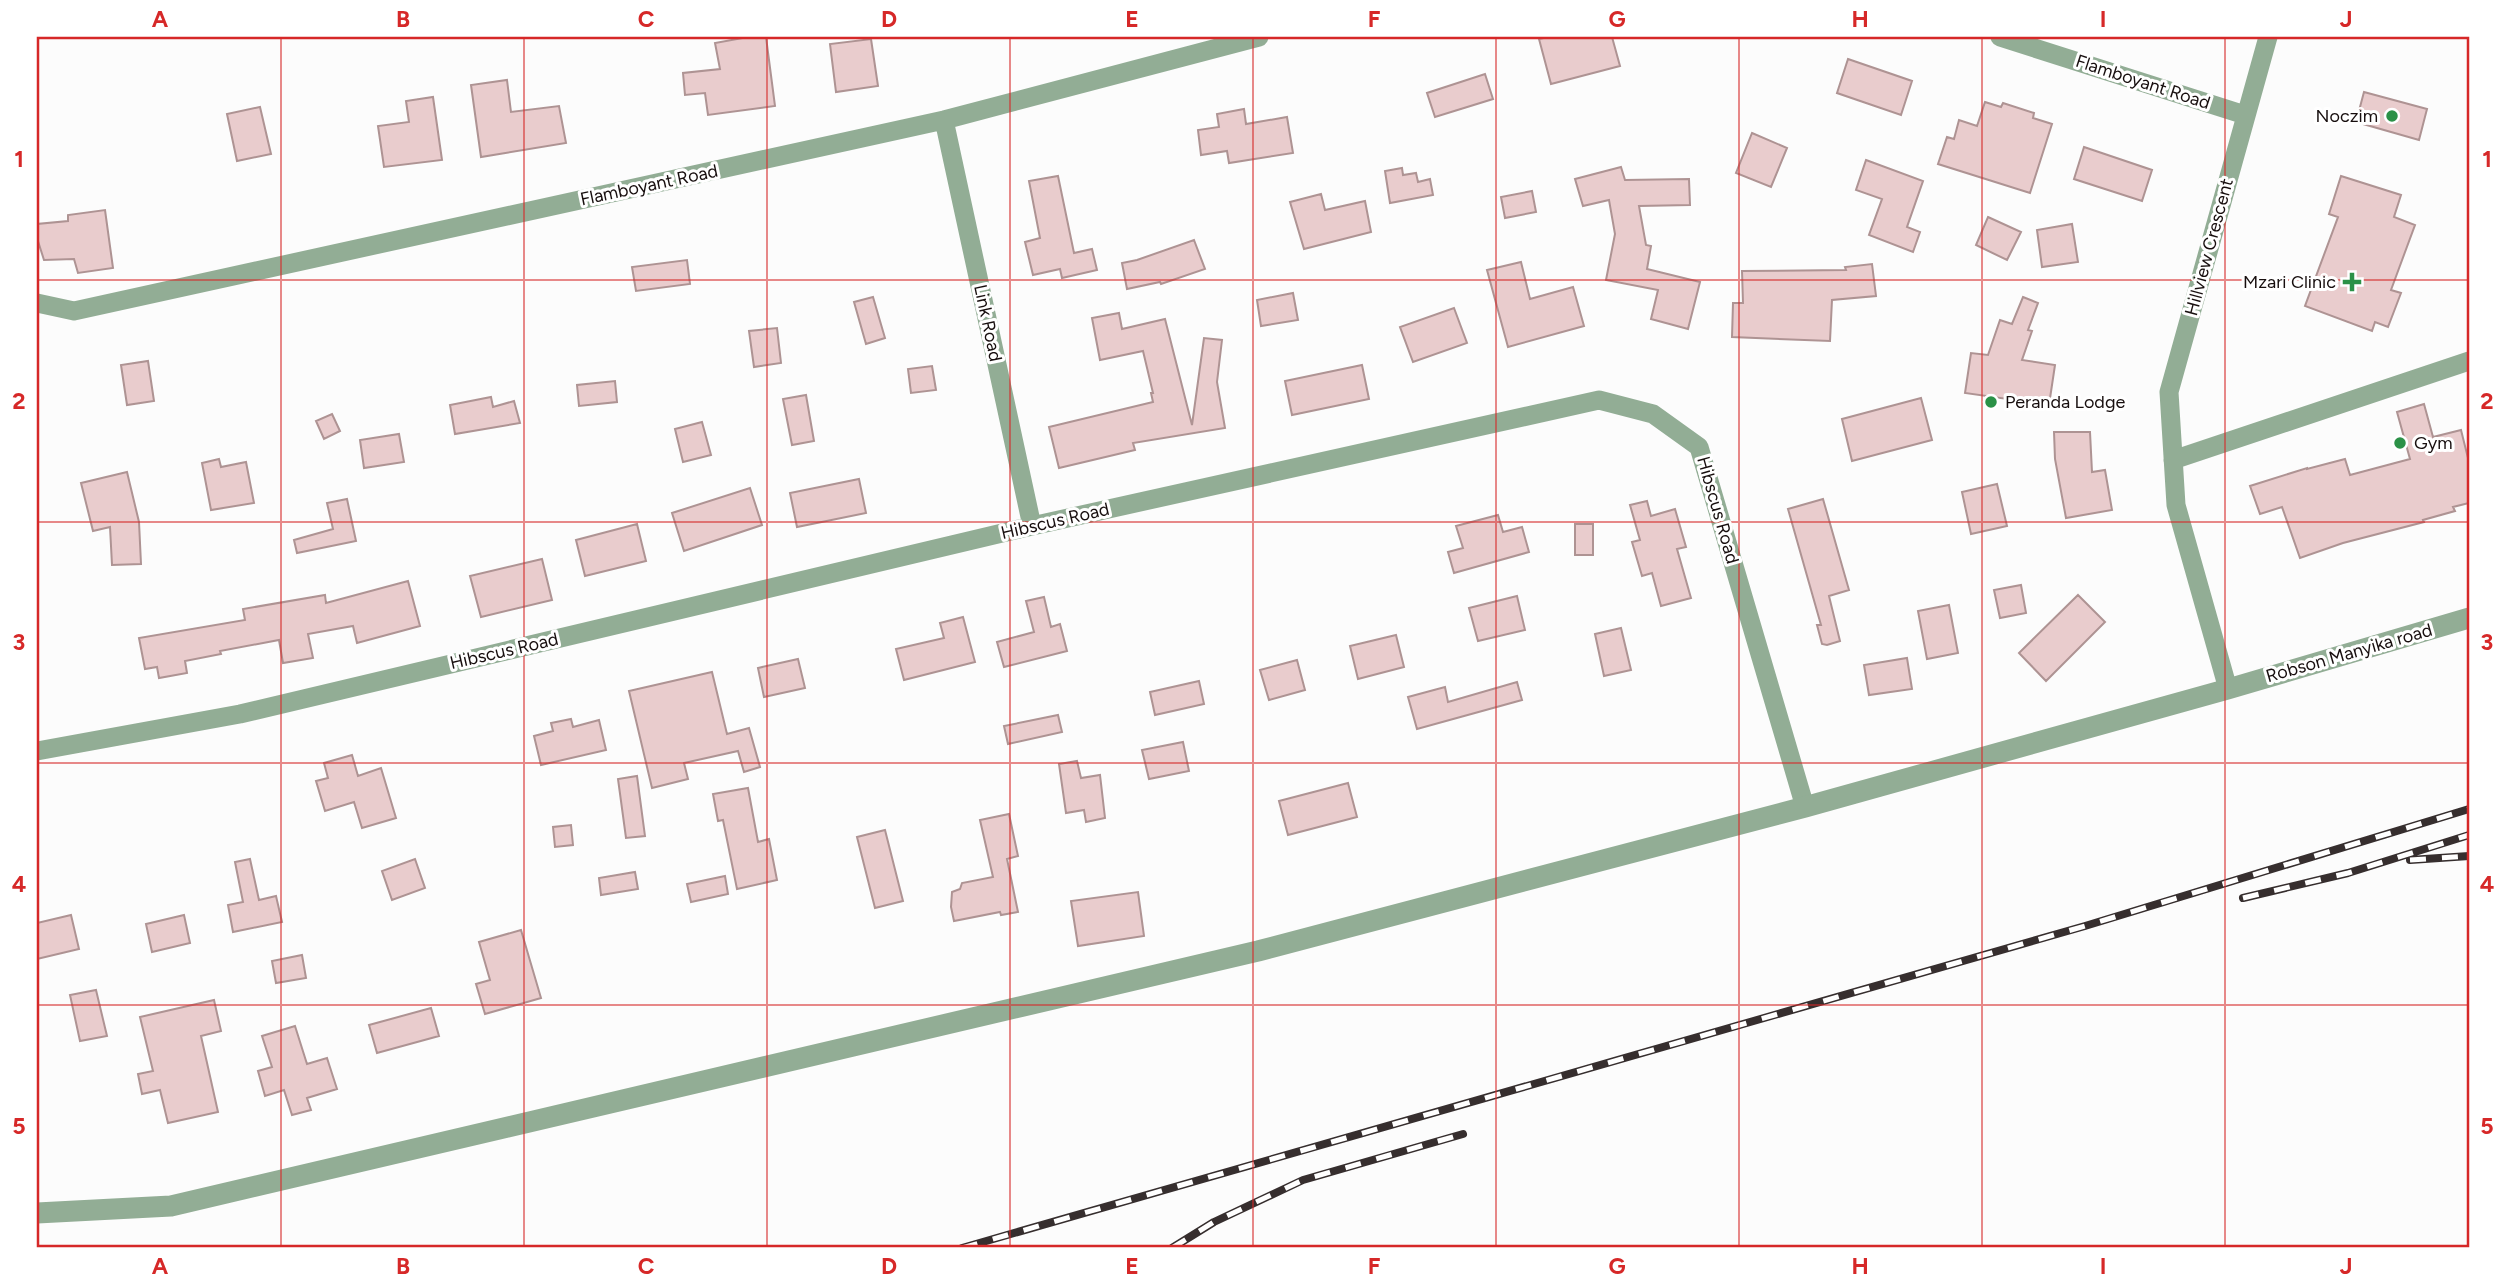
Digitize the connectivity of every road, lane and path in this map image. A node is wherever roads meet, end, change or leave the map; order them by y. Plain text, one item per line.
1 (1259, 37) edge
2 (2000, 37) edge
3 (2268, 37) edge
4 (2245, 115) junction
5 (944, 120) junction
6 (37, 303) edge
7 (2469, 361) edge
8 (2173, 460) junction
9 (1032, 526) junction
10 (2469, 618) edge
11 (2228, 689) junction
12 (37, 751) edge
13 (1805, 807) junction
14 (37, 1213) edge

1 - 5 street, Flamboyant Road
2 - 4 street, Flamboyant Road
3 - 4 street, Hillview Crescent
4 - 8 street, Hillview Crescent
5 - 6 street, Flamboyant Road
5 - 9 street, Link Road
7 - 8 street
8 - 11 street, Hillview Crescent
9 - 12 street, Hibscus Road
9 - 13 street, Hibscus Road
10 - 11 street, Robson Manyika road
11 - 13 street, Robson Manyika road
13 - 14 street, Robson Manyika road

